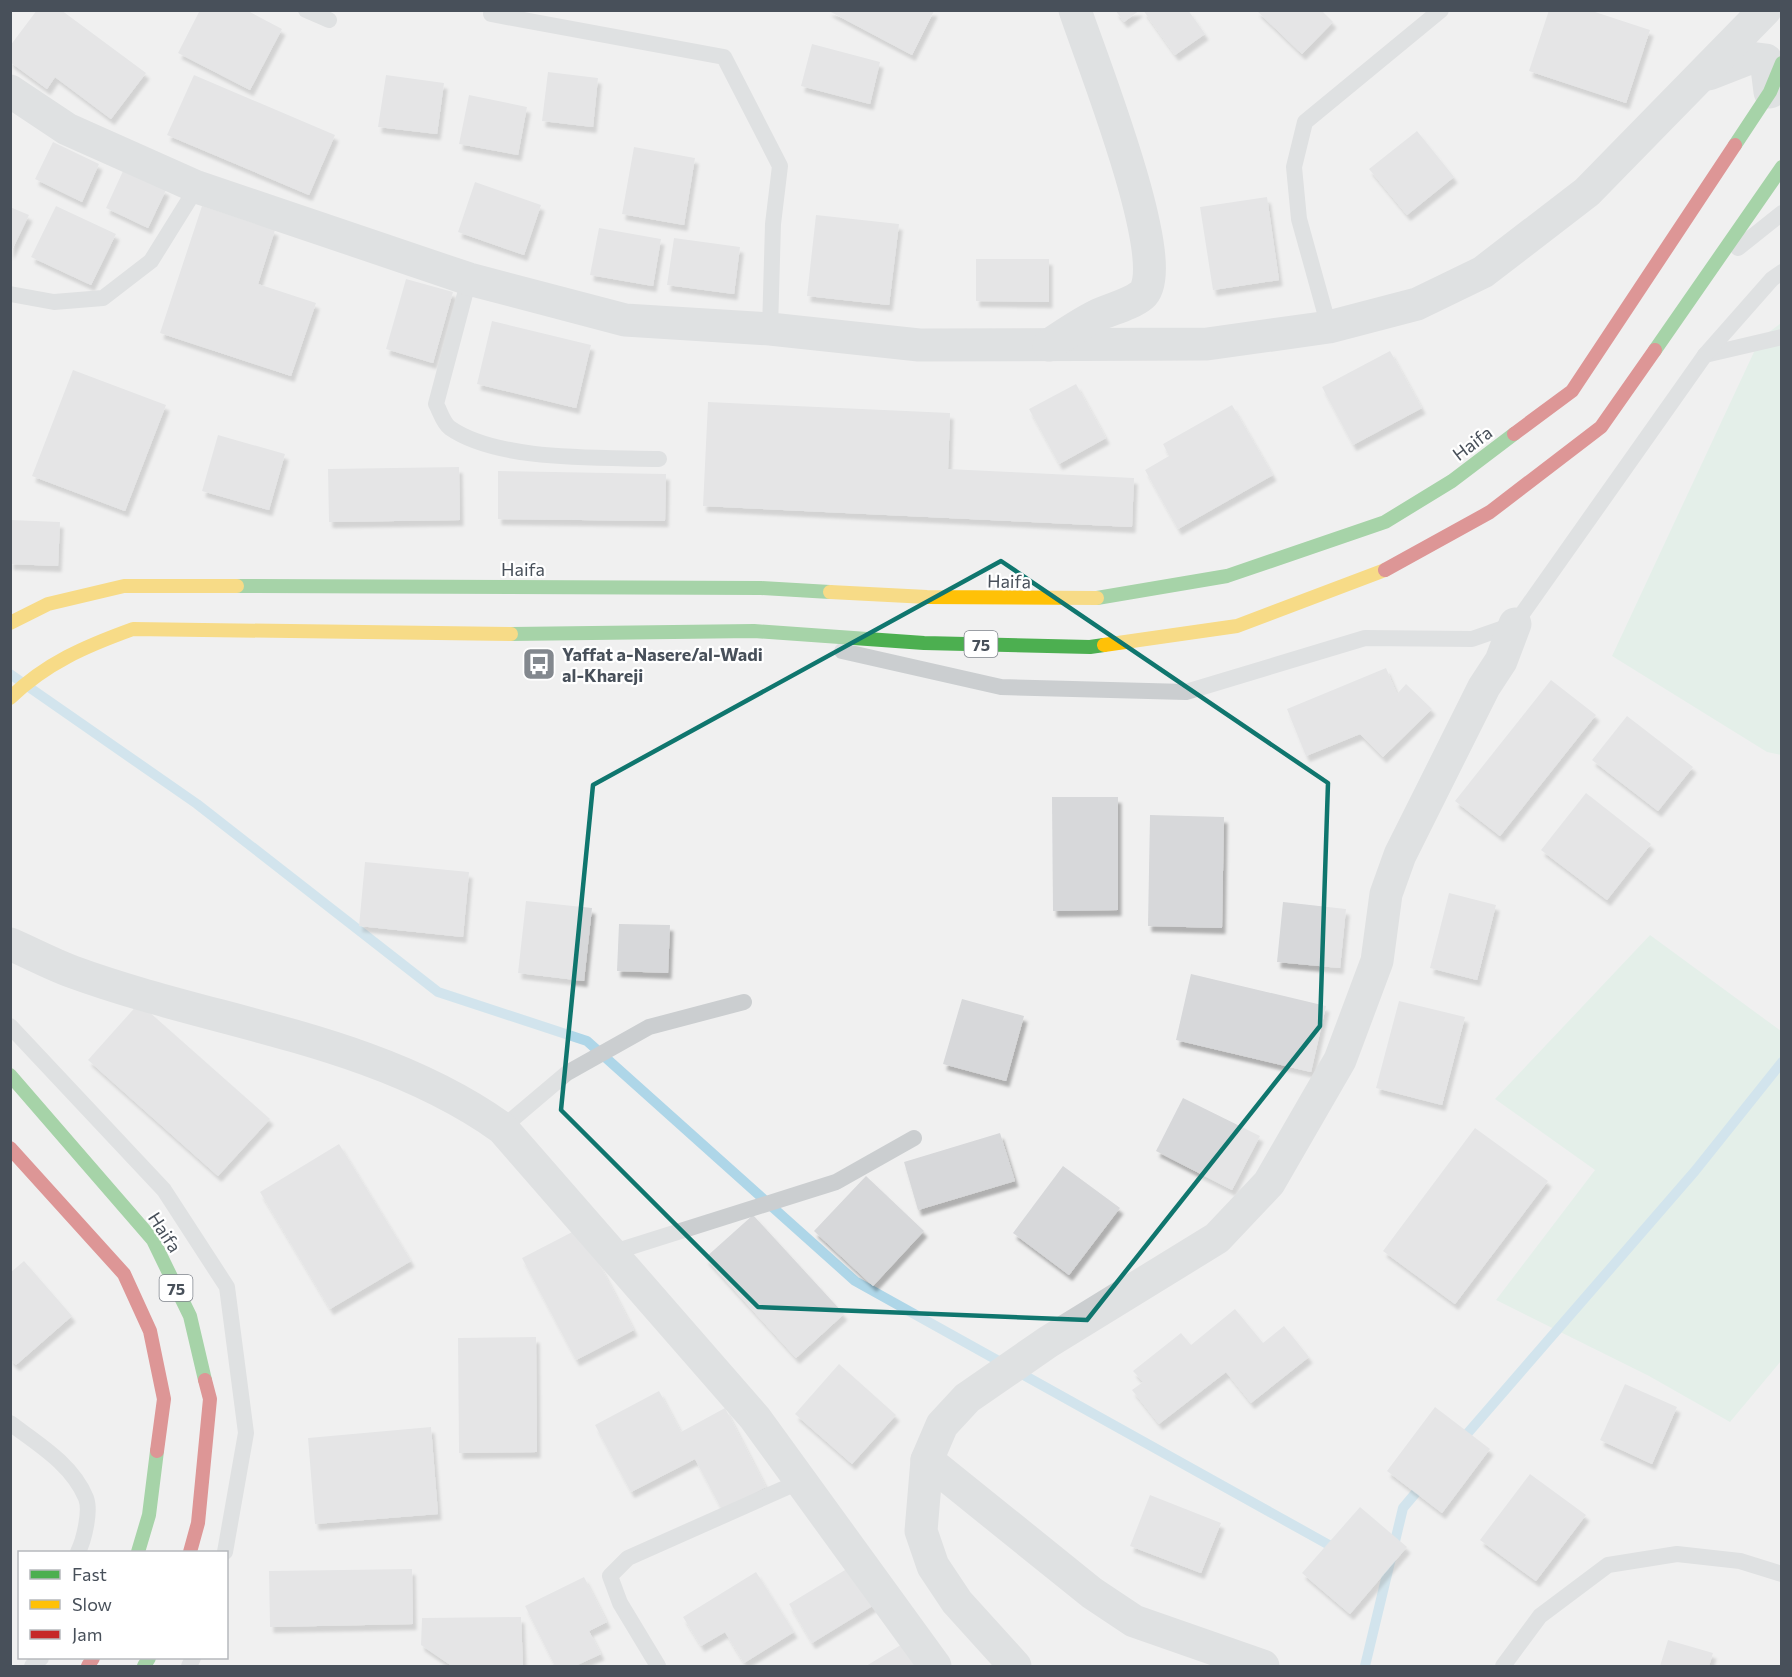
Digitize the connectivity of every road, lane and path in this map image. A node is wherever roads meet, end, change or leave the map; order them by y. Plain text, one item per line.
1 (306, 10) edge
2 (1076, 10) edge
3 (1441, 10) edge
4 (1766, 10) edge
5 (491, 14) dead end
6 (328, 20) dead end
7 (1702, 76) junction
8 (1776, 77) edge
9 (10, 91) edge
10 (1782, 167) edge
11 (196, 187) junction
12 (1782, 213) edge
13 (1782, 272) edge
14 (1703, 278) junction
15 (469, 279) junction
16 (10, 294) edge
17 (1329, 327) junction
18 (770, 329) junction
19 (1782, 337) edge
20 (1047, 345) junction
21 (1704, 355) junction
22 (659, 459) dead end
23 (10, 623) edge
24 (1515, 624) junction
25 (754, 630) junction
26 (10, 698) edge
27 (10, 944) edge
28 (744, 1002) dead end
29 (10, 1026) edge
30 (10, 1075) edge
31 (502, 1128) junction
32 (914, 1138) dead end
33 (10, 1148) edge
34 (611, 1253) junction
35 (10, 1423) edge
36 (927, 1460) junction
37 (801, 1482) junction
38 (78, 1551) edge
39 (138, 1551) edge
40 (190, 1551) edge
41 (225, 1551) edge
42 (1782, 1574) edge
43 (658, 1666) edge
44 (934, 1666) edge
45 (1015, 1666) edge
46 (1263, 1666) edge
47 (1503, 1666) edge

1 - 6 lane
2 - 20 street
3 - 17 lane
4 - 7 street
5 - 18 lane
7 - 8 street
7 - 17 street
8 - 23 highway, Haifa
9 - 11 street
10 - 14 highway, 75
11 - 15 street
11 - 16 lane
12 - 14 lane
13 - 21 lane
14 - 25 highway, 75
15 - 18 street
15 - 22 lane
17 - 20 street
18 - 20 street
19 - 21 lane
21 - 24 lane
24 - 25 lane
24 - 36 street
25 - 26 highway, 75
27 - 31 street
28 - 31 lane
29 - 41 lane
30 - 40 highway, Haifa / 75
31 - 34 street
32 - 34 lane
33 - 39 highway, 75
34 - 37 street
35 - 38 lane
36 - 45 street
36 - 46 street
37 - 43 lane
37 - 44 street
42 - 47 lane

